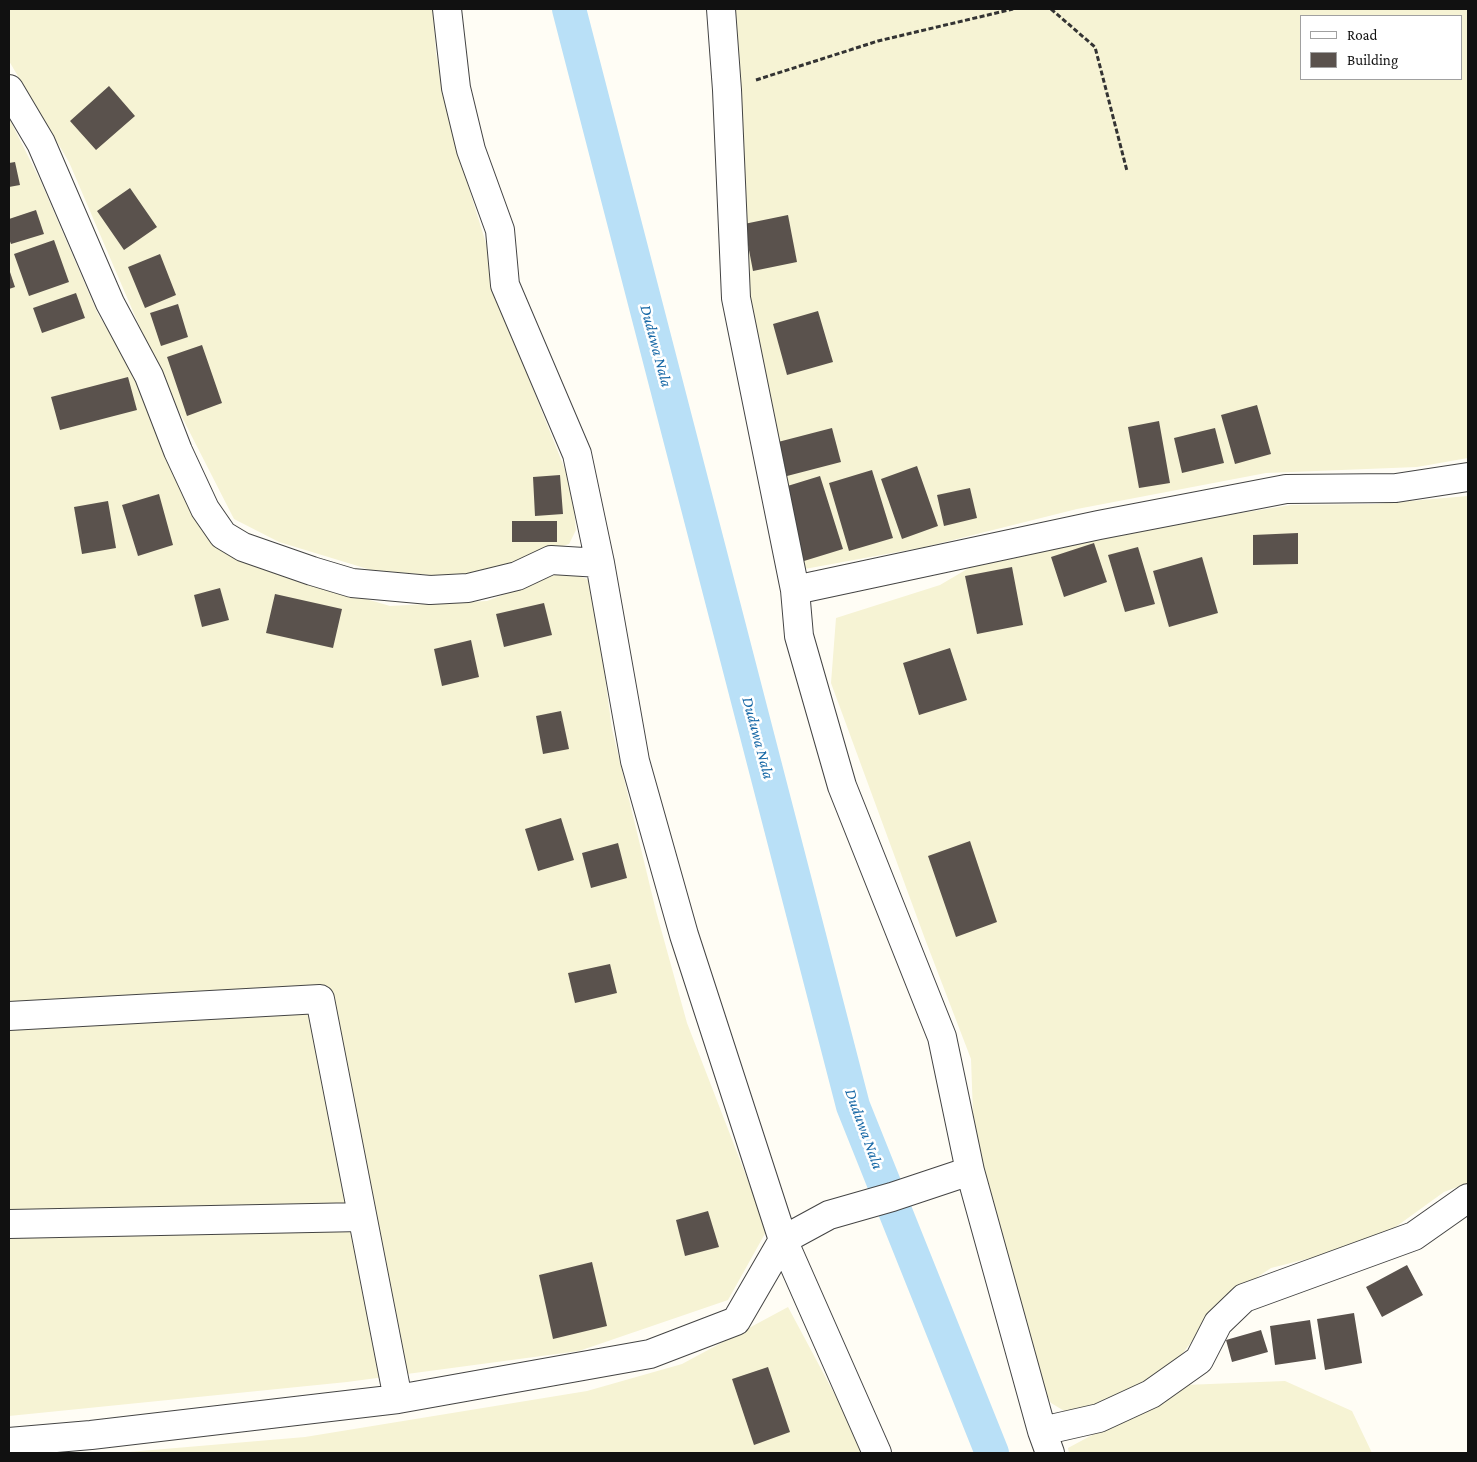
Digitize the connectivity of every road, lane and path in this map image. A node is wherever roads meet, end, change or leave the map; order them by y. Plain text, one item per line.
1 (447, 9) edge
2 (721, 9) edge
3 (1013, 9) edge
4 (1051, 9) edge
5 (9, 89) edge
6 (727, 90) junction
7 (1127, 171) dead end
8 (1468, 477) edge
9 (600, 563) junction
10 (795, 590) junction
11 (9, 1016) edge
12 (970, 1171) junction
13 (1468, 1198) edge
14 (362, 1217) junction
15 (9, 1224) edge
16 (783, 1240) junction
17 (398, 1399) junction
18 (9, 1442) edge
19 (1046, 1442) edge
20 (877, 1453) edge

1 - 9 street
2 - 6 street
3 - 6 path
4 - 7 path
5 - 9 street
6 - 10 street
8 - 10 street
9 - 16 street
10 - 12 street
11 - 14 street
12 - 16 street
12 - 19 street
13 - 19 street
14 - 15 street
14 - 17 street
16 - 17 street
16 - 20 street
17 - 18 street

